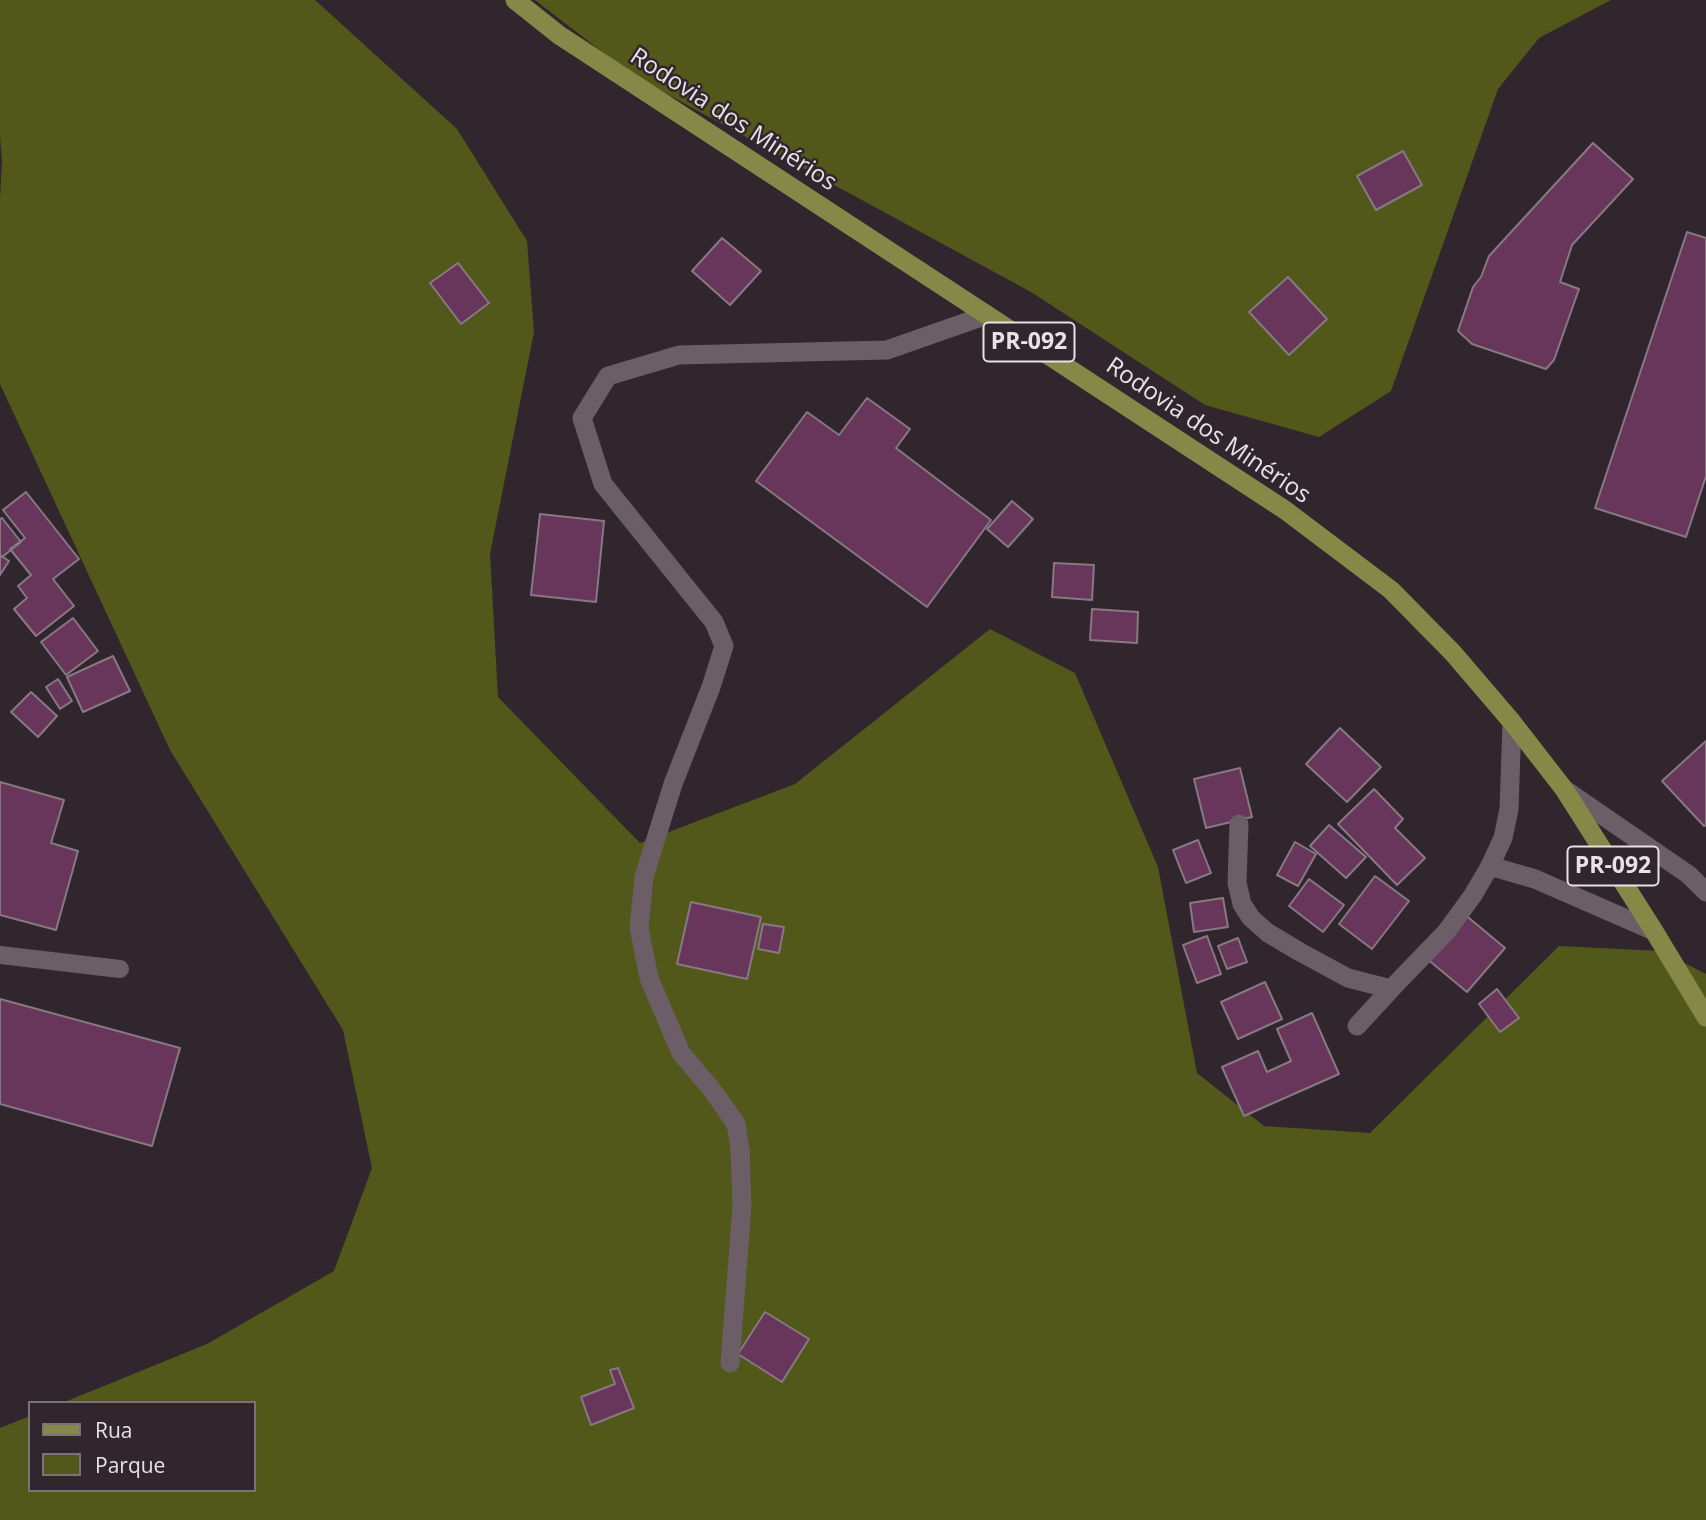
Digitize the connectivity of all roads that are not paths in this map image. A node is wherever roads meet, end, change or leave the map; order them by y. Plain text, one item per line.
1 (515, 0) edge
2 (987, 315) junction
3 (1512, 722) junction
4 (1564, 789) junction
5 (1238, 824) dead end
6 (1490, 866) junction
7 (1706, 892) edge
8 (1654, 931) junction
9 (0, 955) edge
10 (120, 969) dead end
11 (1391, 989) junction
12 (1706, 1017) edge
13 (1357, 1026) dead end
14 (730, 1363) dead end

1 - 2 main road, Rodovia dos Minérios / PR-092
2 - 3 main road, Rodovia dos Minérios / PR-092
2 - 14 street
3 - 4 main road, Rodovia dos Minérios / PR-092
3 - 6 street
4 - 7 street
4 - 8 main road, Rodovia dos Minérios / PR-092
5 - 11 street
6 - 8 street
6 - 11 street
8 - 12 main road, Rodovia dos Minérios / PR-092
9 - 10 lane
11 - 13 street

